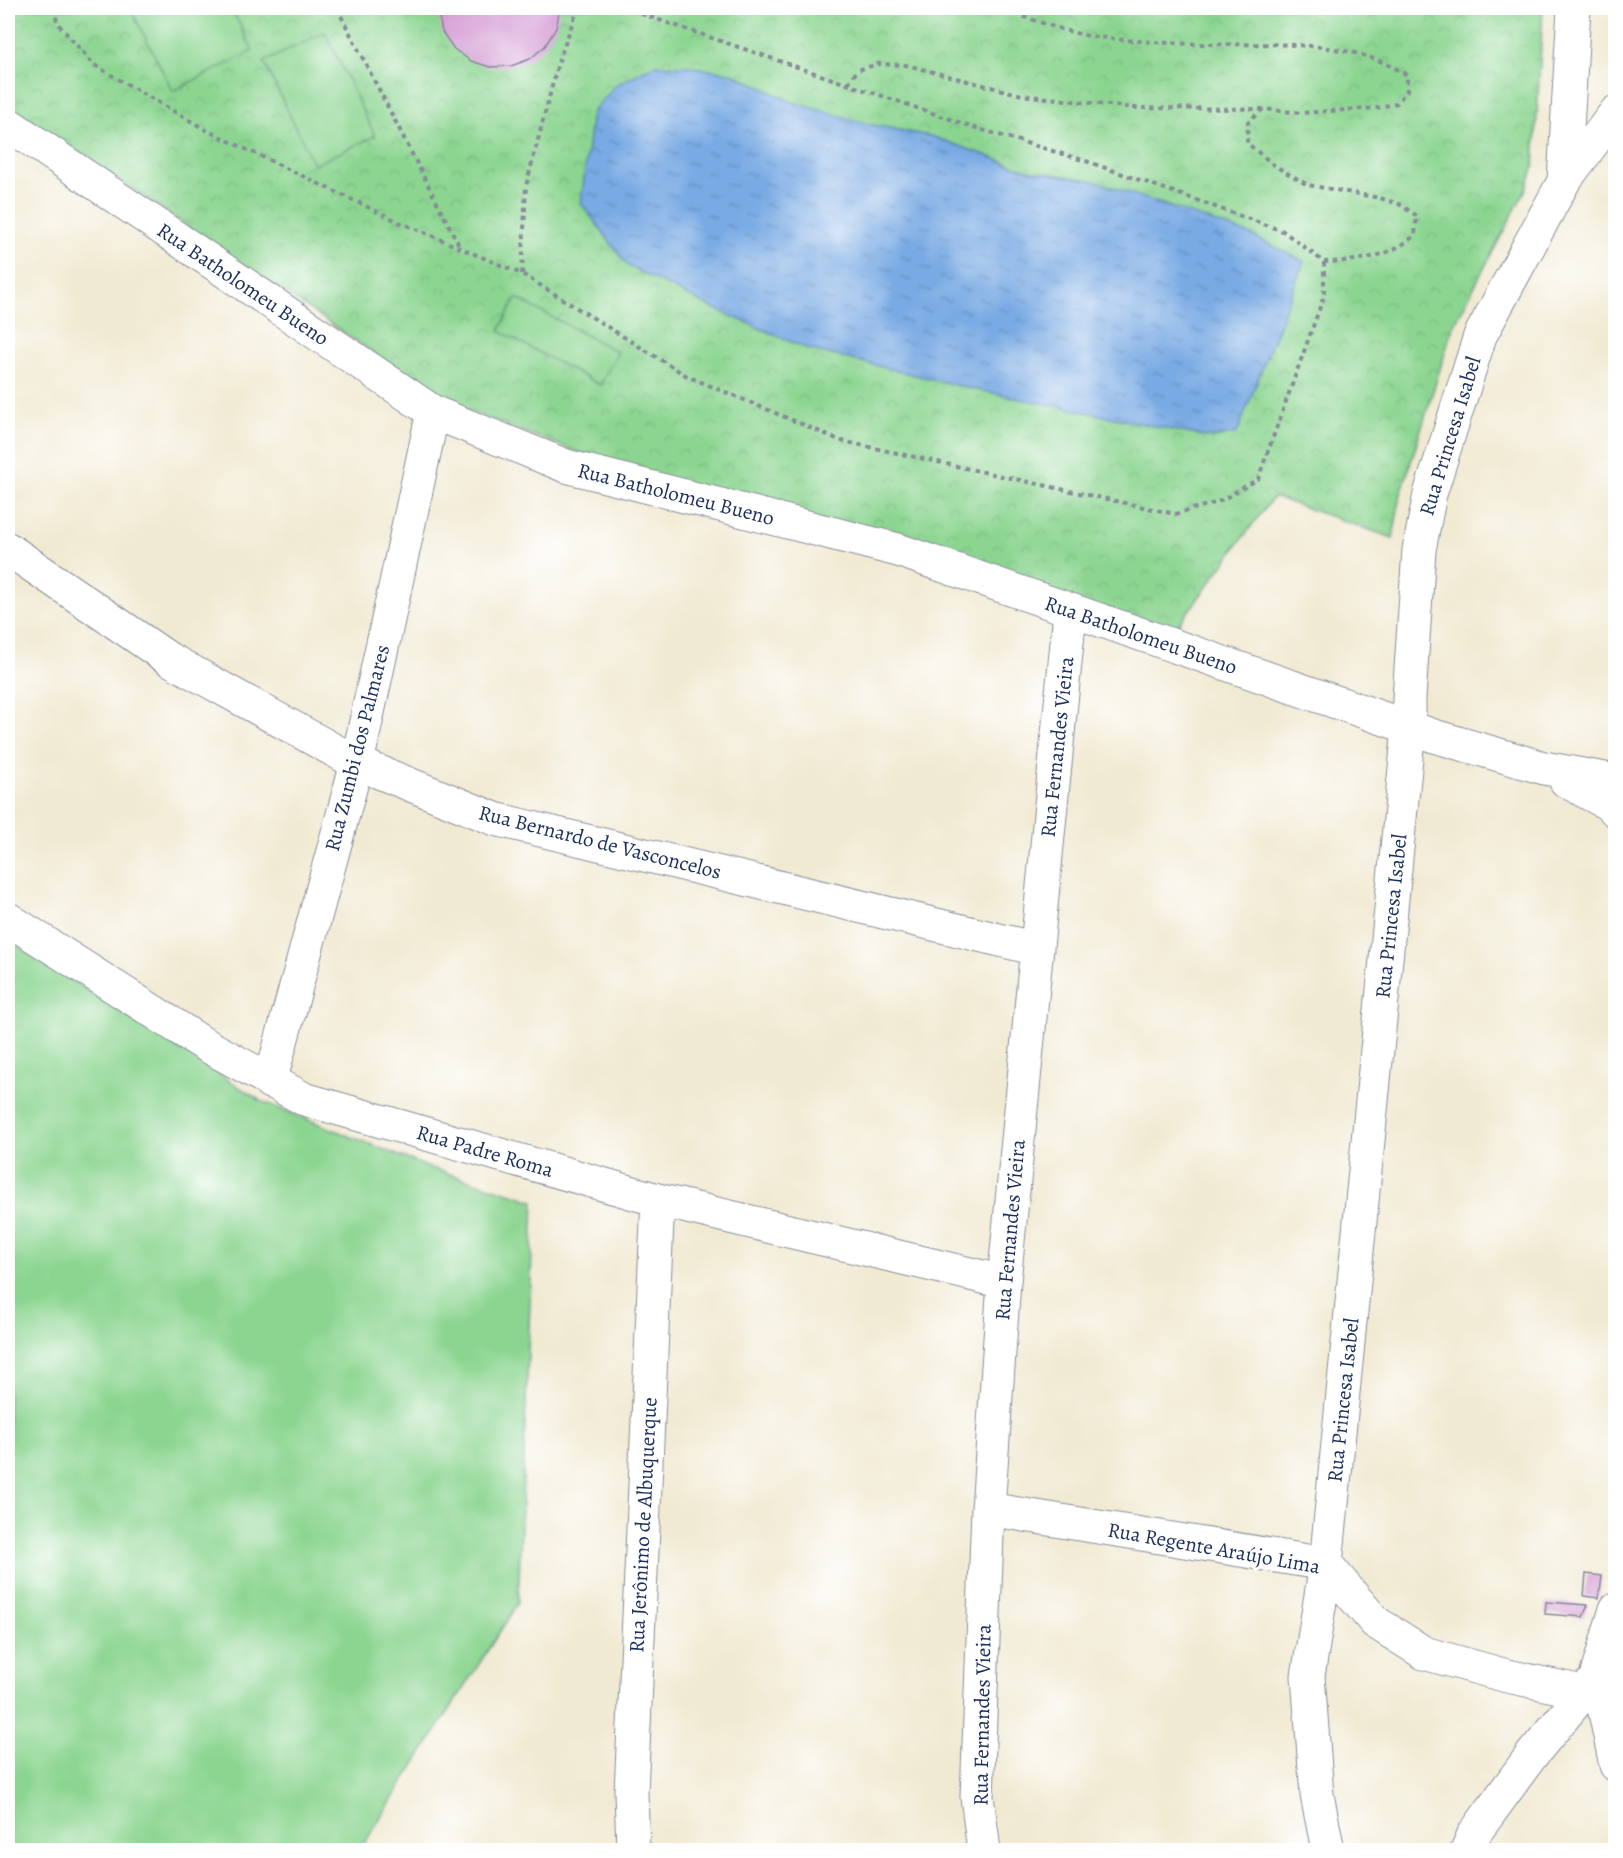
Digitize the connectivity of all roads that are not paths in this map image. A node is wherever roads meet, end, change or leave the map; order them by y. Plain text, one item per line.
1 (1574, 8) edge
2 (1616, 112) edge
3 (8, 124) edge
4 (1564, 181) junction
5 (433, 412) junction
6 (8, 549) edge
7 (1070, 612) junction
8 (1410, 728) junction
9 (357, 764) junction
10 (1544, 768) junction
11 (1616, 781) edge
12 (1616, 811) edge
13 (8, 920) edge
14 (1037, 949) junction
15 (270, 1082) junction
16 (658, 1200) junction
17 (1004, 1282) junction
18 (988, 1509) junction
19 (1326, 1564) junction
20 (1616, 1609) edge
21 (1598, 1673) edge
22 (1616, 1765) edge
23 (633, 1851) edge
24 (984, 1851) edge
25 (1328, 1851) edge
26 (1467, 1851) edge

1 - 4 street, Rua Princesa Isabel
2 - 4 street
3 - 5 street, Rua Batholomeu Bueno
4 - 8 street, Rua Princesa Isabel
5 - 7 street, Rua Batholomeu Bueno
5 - 9 street, Rua Zumbi dos Palmares
6 - 9 street, Rua Bernardo de Vasconcelos
7 - 8 street, Rua Batholomeu Bueno
7 - 14 street, Rua Fernandes Vieira
8 - 10 street, Rua Batholomeu Bueno
8 - 19 street, Rua Princesa Isabel
9 - 14 street, Rua Bernardo de Vasconcelos
9 - 15 street, Rua Zumbi dos Palmares
10 - 11 street
10 - 12 street
13 - 15 street, Rua Padre Roma
14 - 17 street, Rua Fernandes Vieira
15 - 16 street, Rua Padre Roma
16 - 17 street, Rua Padre Roma
16 - 23 street, Rua Jerônimo de Albuquerque
17 - 18 street, Rua Fernandes Vieira
18 - 19 street, Rua Regente Araújo Lima
18 - 24 street, Rua Fernandes Vieira
19 - 21 street, Rua Regente Araújo Lima
19 - 25 street, Rua Princesa Isabel
20 - 21 street
21 - 22 street
21 - 26 street

